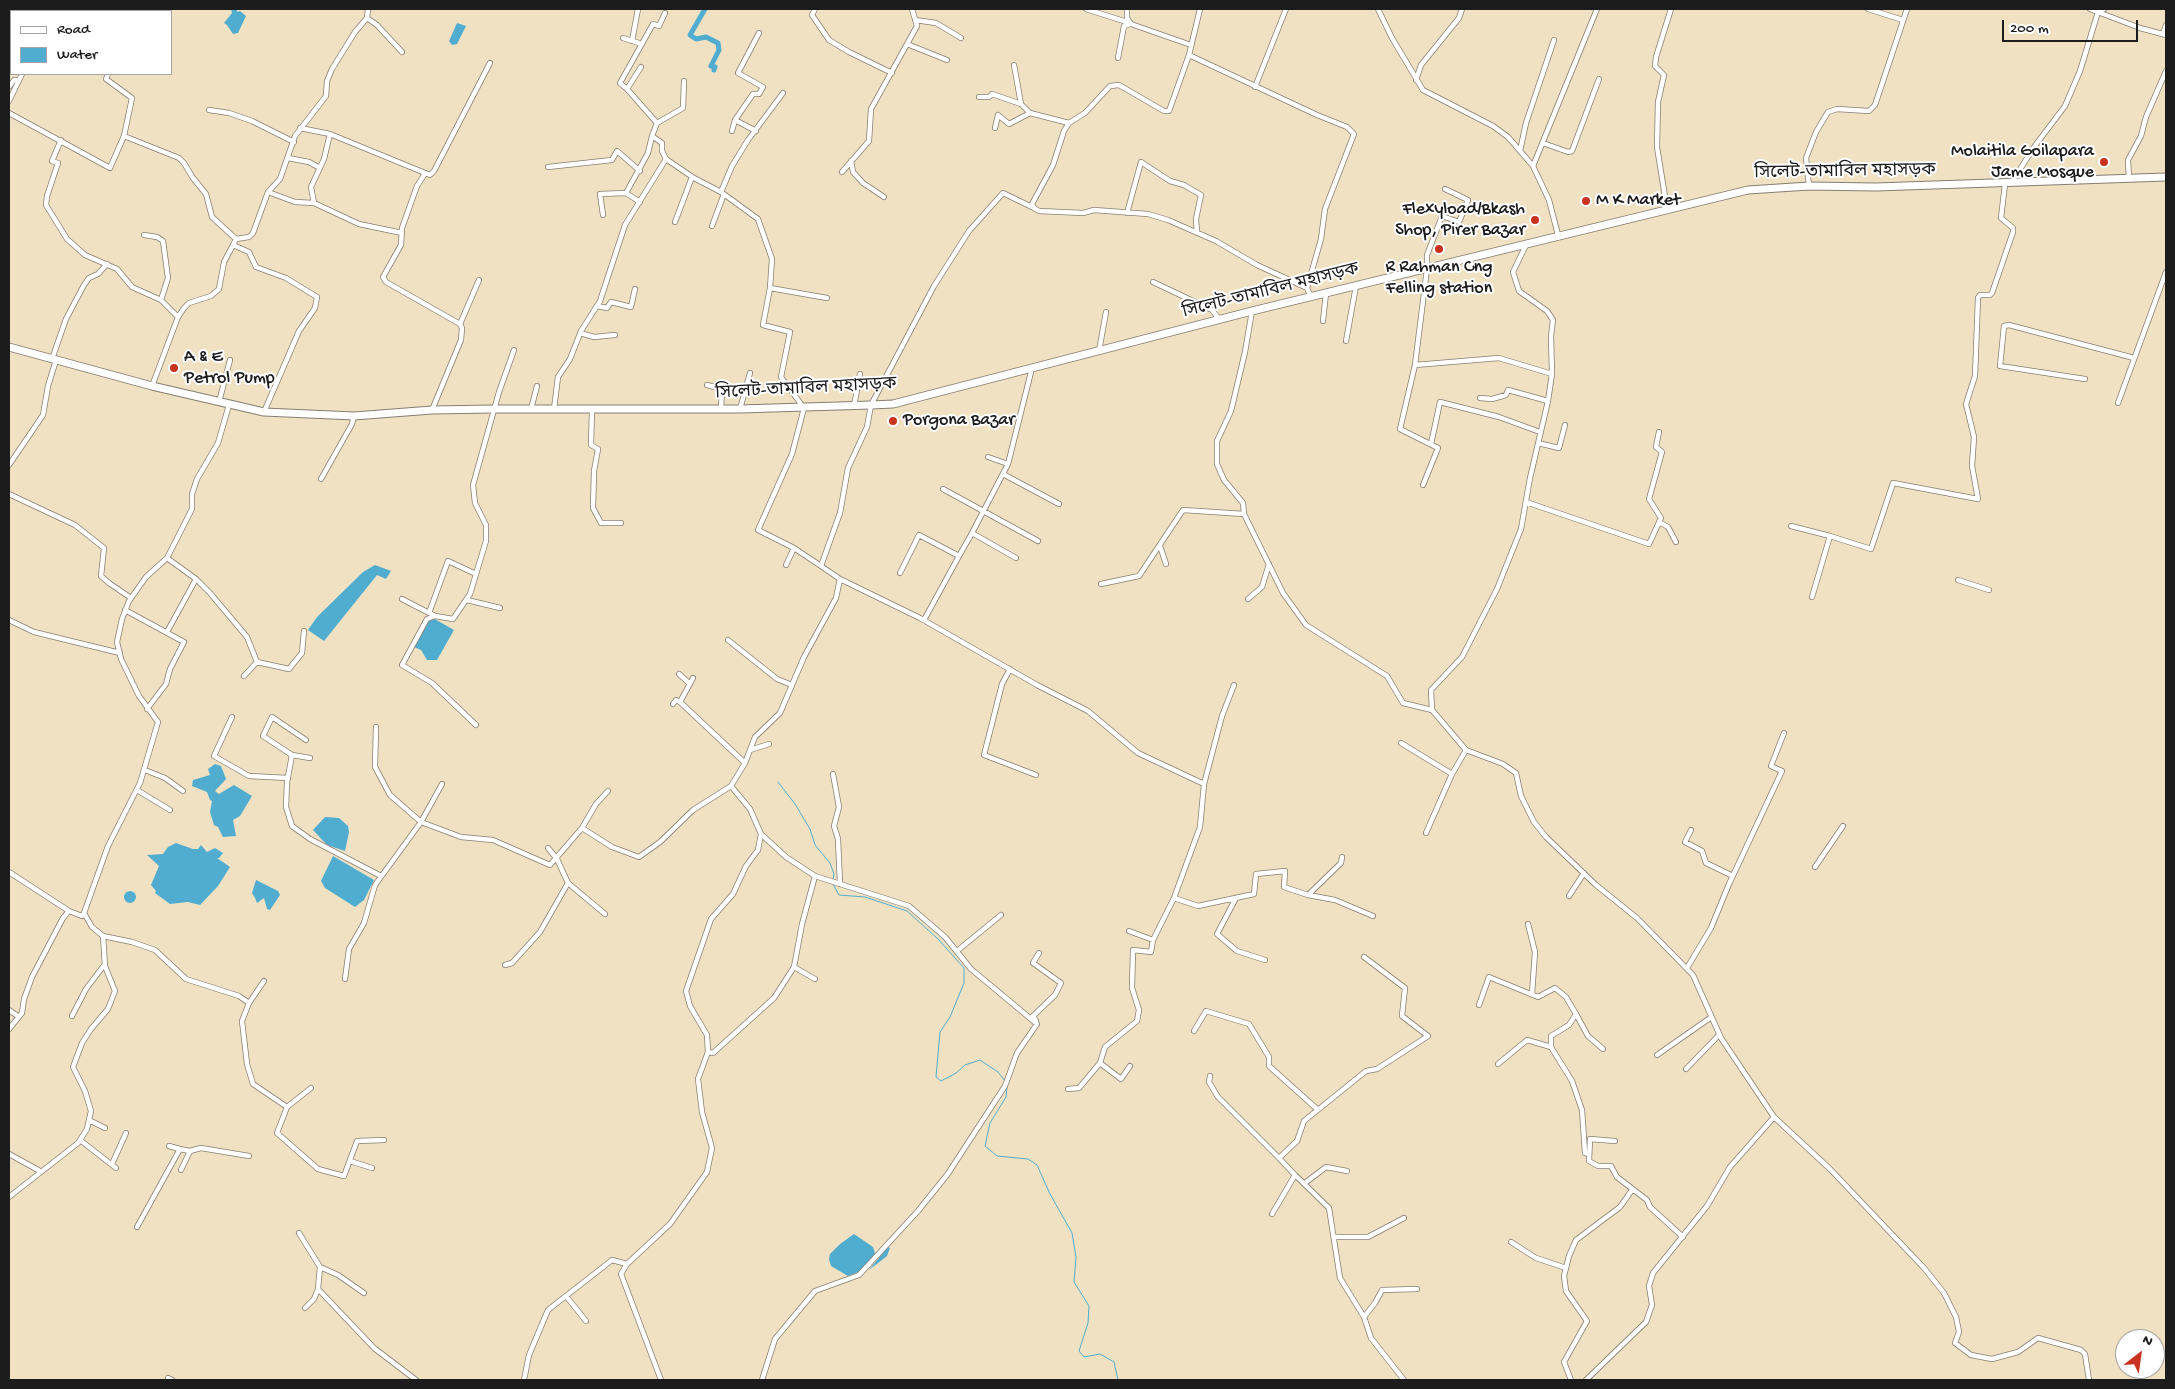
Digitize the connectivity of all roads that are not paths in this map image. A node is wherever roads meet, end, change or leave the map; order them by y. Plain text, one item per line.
1 (368, 9) edge
2 (638, 9) edge
3 (815, 9) edge
4 (912, 9) edge
5 (1086, 9) edge
6 (1127, 9) edge
7 (1200, 9) edge
8 (1286, 9) edge
9 (1378, 9) edge
10 (1462, 9) edge
11 (1596, 9) edge
12 (1672, 9) edge
13 (1868, 9) edge
14 (1907, 9) edge
15 (2090, 9) edge
16 (2104, 9) edge
17 (2098, 12) junction
18 (665, 13) dead end
19 (367, 18) junction
20 (915, 20) junction
21 (1903, 20) junction
22 (1131, 24) junction
23 (2166, 25) edge
24 (759, 34) dead end
25 (2165, 35) edge
26 (623, 38) dead end
27 (961, 38) dead end
28 (1554, 40) dead end
29 (632, 41) junction
30 (642, 44) junction
31 (907, 44) junction
32 (1191, 45) junction
33 (402, 52) dead end
34 (1189, 55) junction
35 (1118, 58) dead end
36 (947, 60) dead end
37 (490, 63) dead end
38 (1014, 66) dead end
39 (641, 67) dead end
40 (2166, 71) edge
41 (892, 73) junction
42 (22, 75) edge
43 (108, 75) edge
44 (1599, 78) dead end
45 (19, 80) junction
46 (684, 81) dead end
47 (1416, 81) junction
48 (9, 87) edge
49 (1255, 87) junction
50 (627, 89) junction
51 (783, 93) dead end
52 (979, 97) dead end
53 (9, 101) edge
54 (1021, 104) junction
55 (208, 110) dead end
56 (9, 113) edge
57 (1030, 113) junction
58 (736, 120) junction
59 (656, 123) junction
60 (1069, 123) junction
61 (300, 128) junction
62 (995, 128) dead end
63 (732, 131) dead end
64 (756, 131) junction
65 (330, 134) junction
66 (124, 136) junction
67 (652, 136) junction
68 (61, 140) junction
69 (294, 142) junction
70 (1543, 143) junction
71 (1520, 151) junction
72 (288, 158) junction
73 (666, 159) junction
74 (851, 161) junction
75 (1533, 166) junction
76 (548, 167) dead end
77 (320, 168) junction
78 (640, 171) junction
79 (842, 172) dead end
80 (424, 175) junction
81 (692, 177) junction
82 (2166, 177) edge
83 (2129, 179) junction
84 (2008, 184) junction
85 (1808, 186) junction
86 (1445, 190) dead end
87 (268, 192) junction
88 (626, 193) junction
89 (722, 193) junction
90 (884, 197) dead end
91 (640, 202) junction
92 (314, 203) junction
93 (1034, 208) junction
94 (1667, 209) junction
95 (1127, 213) junction
96 (603, 215) dead end
97 (675, 222) dead end
98 (712, 226) dead end
99 (1196, 232) junction
100 (402, 233) junction
101 (144, 235) dead end
102 (1558, 236) junction
103 (236, 239) junction
104 (233, 245) junction
105 (1526, 245) junction
106 (107, 264) junction
107 (1427, 269) junction
108 (2166, 272) edge
109 (479, 280) dead end
110 (1153, 282) dead end
111 (1356, 286) junction
112 (770, 288) junction
113 (1308, 288) junction
114 (635, 289) dead end
115 (1326, 293) junction
116 (1311, 297) junction
117 (827, 298) dead end
118 (161, 300) junction
119 (597, 306) junction
120 (1252, 311) junction
121 (1106, 312) dead end
122 (178, 317) junction
123 (1220, 320) junction
124 (1324, 320) dead end
125 (460, 324) junction
126 (580, 334) junction
127 (615, 335) dead end
128 (1346, 341) dead end
129 (9, 348) edge
130 (514, 350) dead end
131 (1099, 351) junction
132 (2134, 358) junction
133 (54, 360) junction
134 (230, 360) dead end
135 (1416, 365) junction
136 (1032, 368) junction
137 (750, 373) dead end
138 (860, 374) dead end
139 (1552, 374) junction
140 (2085, 379) dead end
141 (707, 385) dead end
142 (152, 386) junction
143 (537, 386) dead end
144 (1480, 398) dead end
145 (1548, 401) junction
146 (219, 402) junction
147 (2118, 402) dead end
148 (229, 405) junction
149 (854, 406) junction
150 (871, 406) junction
151 (804, 408) junction
152 (494, 409) junction
153 (531, 409) junction
154 (554, 409) junction
155 (592, 409) junction
156 (721, 409) junction
157 (740, 409) junction
158 (432, 410) junction
159 (264, 412) junction
160 (354, 416) junction
161 (1565, 425) dead end
162 (1540, 432) junction
163 (1659, 432) dead end
164 (1538, 443) junction
165 (1431, 444) junction
166 (988, 457) dead end
167 (1008, 464) junction
168 (9, 465) edge
169 (1003, 474) junction
170 (321, 479) dead end
171 (1423, 485) dead end
172 (944, 489) dead end
173 (9, 494) edge
174 (1526, 502) junction
175 (1059, 504) dead end
176 (983, 512) junction
177 (1244, 514) junction
178 (1659, 522) junction
179 (621, 523) dead end
180 (1792, 526) dead end
181 (972, 533) junction
182 (1830, 536) junction
183 (1038, 541) dead end
184 (1676, 542) dead end
185 (1160, 546) junction
186 (794, 548) junction
187 (958, 556) junction
188 (167, 558) junction
189 (1016, 558) dead end
190 (1166, 564) dead end
191 (1268, 564) junction
192 (786, 565) dead end
193 (821, 566) junction
194 (900, 573) dead end
195 (476, 574) junction
196 (196, 579) junction
197 (840, 579) junction
198 (1958, 580) dead end
199 (1101, 584) dead end
200 (1989, 590) dead end
201 (1812, 597) dead end
202 (131, 598) junction
203 (402, 599) dead end
204 (1248, 599) dead end
205 (467, 600) junction
206 (500, 608) dead end
207 (124, 610) junction
208 (429, 613) junction
209 (435, 616) junction
210 (9, 620) edge
211 (924, 620) junction
212 (304, 631) dead end
213 (167, 632) junction
214 (728, 640) dead end
215 (120, 653) junction
216 (257, 662) junction
217 (1010, 669) junction
218 (679, 674) dead end
219 (244, 676) dead end
220 (693, 678) dead end
221 (690, 684) junction
222 (792, 685) junction
223 (1234, 685) dead end
224 (680, 702) junction
225 (673, 704) dead end
226 (147, 709) junction
227 (1432, 710) junction
228 (232, 717) dead end
229 (476, 725) dead end
230 (376, 728) dead end
231 (1784, 733) dead end
232 (306, 740) dead end
233 (1401, 743) dead end
234 (769, 744) dead end
235 (750, 750) junction
236 (1466, 750) junction
237 (292, 755) junction
238 (310, 758) dead end
239 (745, 763) junction
240 (145, 770) junction
241 (833, 774) dead end
242 (1452, 774) junction
243 (1036, 775) dead end
244 (288, 778) junction
245 (442, 784) dead end
246 (1204, 784) junction
247 (731, 786) junction
248 (137, 790) junction
249 (183, 791) dead end
250 (608, 791) dead end
251 (170, 810) dead end
252 (421, 822) junction
253 (1843, 826) dead end
254 (582, 828) junction
255 (1691, 830) dead end
256 (1426, 833) dead end
257 (761, 834) junction
258 (548, 848) dead end
259 (1342, 857) dead end
260 (557, 859) junction
261 (1815, 868) dead end
262 (9, 872) edge
263 (1584, 872) junction
264 (381, 876) junction
265 (815, 876) junction
266 (1733, 876) junction
267 (568, 883) junction
268 (840, 884) junction
269 (1308, 895) junction
270 (1570, 896) dead end
271 (1174, 898) junction
272 (1236, 898) junction
273 (69, 911) junction
274 (84, 913) junction
275 (605, 914) dead end
276 (1000, 915) dead end
277 (1373, 916) dead end
278 (1528, 924) dead end
279 (1129, 931) dead end
280 (104, 936) junction
281 (1154, 940) junction
282 (957, 950) junction
283 (1039, 954) dead end
284 (1364, 958) dead end
285 (1265, 960) dead end
286 (105, 964) junction
287 (505, 965) dead end
288 (794, 967) junction
289 (1687, 968) junction
290 (345, 979) dead end
291 (815, 979) dead end
292 (264, 981) dead end
293 (1532, 994) junction
294 (249, 1003) junction
295 (1479, 1005) dead end
296 (9, 1010) edge
297 (1576, 1014) junction
298 (72, 1016) dead end
299 (19, 1017) junction
300 (1710, 1018) junction
301 (1037, 1024) junction
302 (9, 1029) edge
303 (1194, 1031) dead end
304 (1719, 1035) junction
305 (1551, 1046) junction
306 (1603, 1049) dead end
307 (708, 1052) junction
308 (1658, 1055) dead end
309 (1100, 1063) junction
310 (1498, 1064) dead end
311 (1130, 1066) dead end
312 (1686, 1068) dead end
313 (1210, 1076) dead end
314 (311, 1088) dead end
315 (1068, 1089) dead end
316 (287, 1107) junction
317 (1317, 1109) junction
318 (1774, 1117) junction
319 (89, 1120) junction
320 (105, 1128) dead end
321 (126, 1134) dead end
322 (80, 1140) junction
323 (384, 1140) dead end
324 (1615, 1141) dead end
325 (169, 1146) dead end
326 (180, 1148) junction
327 (190, 1151) junction
328 (9, 1154) edge
329 (1589, 1154) junction
330 (249, 1156) dead end
331 (1279, 1158) junction
332 (350, 1161) junction
333 (372, 1168) dead end
334 (182, 1170) dead end
335 (40, 1171) junction
336 (1346, 1171) dead end
337 (1295, 1175) junction
338 (1305, 1183) junction
339 (1632, 1190) junction
340 (9, 1197) edge
341 (1272, 1214) dead end
342 (1404, 1218) dead end
343 (137, 1227) dead end
344 (299, 1233) dead end
345 (1334, 1237) junction
346 (1683, 1237) junction
347 (1511, 1242) dead end
348 (627, 1264) junction
349 (320, 1267) junction
350 (1566, 1268) junction
351 (318, 1289) junction
352 (1417, 1289) dead end
353 (364, 1294) dead end
354 (566, 1296) junction
355 (305, 1308) dead end
356 (1364, 1317) junction
357 (586, 1321) dead end
358 (416, 1380) edge
359 (524, 1380) edge
360 (661, 1380) edge
361 (762, 1380) edge
362 (1404, 1380) edge
363 (1571, 1380) edge
364 (1586, 1380) edge
365 (2089, 1380) edge

1 - 19 street
2 - 29 street
3 - 41 street
4 - 20 street
5 - 22 street
6 - 22 street
7 - 32 street
8 - 49 street
9 - 47 street
10 - 47 street
11 - 70 street
12 - 94 street
13 - 21 street
14 - 21 street
15 - 17 street
16 - 17 street
17 - 25 street
17 - 84 street
18 - 30 street
19 - 33 street
19 - 61 street
20 - 27 street
20 - 31 street
21 - 85 street
22 - 32 street
22 - 35 street
23 - 25 street
24 - 58 street
26 - 29 street
28 - 71 street
29 - 30 street
30 - 50 street
31 - 36 street
31 - 41 street
32 - 34 street
34 - 49 street
34 - 60 street
37 - 80 street
38 - 54 street
39 - 50 street
40 - 83 street
41 - 74 street
42 - 45 street
43 - 66 street
44 - 70 street
45 - 48 street
45 - 53 street
46 - 59 street
47 - 71 street
49 - 113 street
50 - 59 street
51 - 64 street
52 - 54 street
54 - 57 street
55 - 69 street
56 - 68 street
57 - 60 street
57 - 62 street
58 - 63 street
58 - 64 street
59 - 67 street
60 - 93 street
61 - 65 street
61 - 69 street
64 - 89 street
65 - 77 street
65 - 80 street
66 - 68 street
66 - 103 street
67 - 73 street
67 - 78 street
68 - 106 street
69 - 72 street
70 - 75 street
71 - 75 street
72 - 77 street
72 - 87 street
73 - 81 street
73 - 91 street
74 - 79 street
74 - 90 street
75 - 102 street
76 - 78 street
77 - 92 street
78 - 88 street
80 - 100 street
81 - 89 street
81 - 97 street
82 - 83 highway, সিলেট-তামাবিল মহাসড়ক
83 - 84 highway, সিলেট-তামাবিল মহাসড়ক
84 - 85 highway, সিলেট-তামাবিল মহাসড়ক
84 - 182 street
85 - 94 highway, সিলেট-তামাবিল মহাসড়ক
86 - 107 street
87 - 92 street
87 - 103 street
88 - 91 street
88 - 96 street
89 - 98 street
89 - 112 street
91 - 119 street
92 - 100 street
93 - 95 street
93 - 150 street
94 - 102 highway, সিলেট-তামাবিল মহাসড়ক
95 - 99 street
95 - 99 street
99 - 113 street
100 - 125 street
101 - 118 street
102 - 105 highway, সিলেট-তামাবিল মহাসড়ক
103 - 104 street
104 - 122 street
104 - 159 street
105 - 107 highway, সিলেট-তামাবিল মহাসড়ক
105 - 139 street
106 - 118 street
106 - 133 street
107 - 111 highway, সিলেট-তামাবিল মহাসড়ক
107 - 135 street
108 - 132 street
109 - 125 street
110 - 123 street
111 - 115 highway, সিলেট-তামাবিল মহাসড়ক
111 - 128 street
112 - 117 street
112 - 151 street
113 - 116 street
114 - 119 street
115 - 116 highway, সিলেট-তামাবিল মহাসড়ক
115 - 124 street
116 - 120 highway, সিলেট-তামাবিল মহাসড়ক
118 - 122 street
119 - 126 street
120 - 123 highway, সিলেট-তামাবিল মহাসড়ক
120 - 177 street
121 - 131 street
122 - 142 street
123 - 131 highway, সিলেট-তামাবিল মহাসড়ক
125 - 158 street
126 - 127 street
126 - 154 street
129 - 133 highway, সিলেট-তামাবিল মহাসড়ক
130 - 152 street
131 - 136 highway, সিলেট-তামাবিল মহাসড়ক
132 - 140 street
132 - 147 street
133 - 142 highway, সিলেট-তামাবিল মহাসড়ক
133 - 168 street
134 - 146 street
135 - 139 street
135 - 165 street
136 - 150 highway, সিলেট-তামাবিল মহাসড়ক
136 - 167 street
137 - 157 street
138 - 149 street
139 - 145 street
141 - 156 street
142 - 146 highway, সিলেট-তামাবিল মহাসড়ক
143 - 153 street
144 - 145 street
145 - 162 street
146 - 148 highway, সিলেট-তামাবিল মহাসড়ক
148 - 159 highway, সিলেট-তামাবিল মহাসড়ক
148 - 188 street
149 - 150 highway, সিলেট-তামাবিল মহাসড়ক
149 - 151 highway, সিলেট-তামাবিল মহাসড়ক
150 - 193 street
151 - 157 highway, সিলেট-তামাবিল মহাসড়ক
151 - 186 street
152 - 153 highway, সিলেট-তামাবিল মহাসড়ক
152 - 158 highway, সিলেট-তামাবিল মহাসড়ক
152 - 195 street
153 - 154 highway, সিলেট-তামাবিল মহাসড়ক
154 - 155 highway, সিলেট-তামাবিল মহাসড়ক
155 - 156 highway, সিলেট-তামাবিল মহাসড়ক
155 - 179 street
156 - 157 highway, সিলেট-তামাবিল মহাসড়ক
158 - 160 highway, সিলেট-তামাবিল মহাসড়ক
159 - 160 highway, সিলেট-তামাবিল মহাসড়ক
160 - 170 street
161 - 164 street
162 - 164 street
162 - 165 street
163 - 178 street
164 - 174 street
165 - 171 street
166 - 167 street
167 - 169 street
169 - 175 street
169 - 176 street
172 - 176 street
173 - 202 street
174 - 178 street
174 - 227 street
176 - 181 street
176 - 183 street
177 - 185 street
177 - 191 street
178 - 184 street
180 - 182 street
181 - 187 street
181 - 189 street
182 - 201 street
185 - 190 street
185 - 199 street
186 - 192 street
186 - 193 street
187 - 194 street
187 - 211 street
188 - 196 street
188 - 202 street
191 - 204 street
191 - 227 street
193 - 197 street
195 - 205 street
195 - 208 street
196 - 213 street
196 - 216 street
197 - 211 street
197 - 222 street
198 - 200 street
202 - 207 street
203 - 208 street
205 - 206 street
205 - 209 street
207 - 213 street
207 - 215 street
208 - 209 street
209 - 229 street
210 - 215 street
211 - 217 street
212 - 216 street
213 - 226 street
214 - 222 street
215 - 226 street
216 - 219 street
217 - 243 street
217 - 246 street
218 - 221 street
220 - 221 street
221 - 224 street
222 - 235 street
223 - 246 street
224 - 225 street
224 - 239 street
226 - 240 street
227 - 236 street
228 - 244 street
230 - 252 street
231 - 266 street
232 - 237 street
233 - 242 street
234 - 235 street
235 - 239 street
236 - 242 street
236 - 263 street
237 - 238 street
237 - 244 street
239 - 247 street
240 - 248 street
240 - 249 street
241 - 268 street
242 - 256 street
244 - 264 street
245 - 252 street
246 - 271 street
247 - 254 street
247 - 257 street
248 - 251 street
248 - 274 street
250 - 254 street
252 - 260 street
252 - 264 street
253 - 261 street
254 - 260 street
255 - 266 street
257 - 265 street
257 - 307 street
258 - 260 street
259 - 269 street
260 - 267 street
262 - 273 street
263 - 270 street
263 - 289 street
264 - 290 street
265 - 268 street
265 - 288 street
266 - 289 street
267 - 275 street
267 - 287 street
268 - 282 street
269 - 272 street
269 - 277 street
271 - 272 street
271 - 281 street
272 - 285 street
273 - 274 street
273 - 299 street
274 - 280 street
276 - 282 street
278 - 293 street
279 - 281 street
280 - 286 street
280 - 294 street
281 - 309 street
282 - 301 street
283 - 301 street
284 - 317 street
286 - 298 street
286 - 319 street
288 - 291 street
288 - 307 street
289 - 300 street
292 - 294 street
293 - 295 street
293 - 297 street
294 - 316 street
296 - 299 street
297 - 305 street
297 - 306 street
299 - 302 street
300 - 304 street
300 - 308 street
301 - 361 street
303 - 317 street
304 - 312 street
304 - 318 street
305 - 310 street
305 - 329 street
307 - 348 street
309 - 311 street
309 - 315 street
313 - 331 street
314 - 316 street
316 - 332 street
317 - 331 street
318 - 346 street
318 - 365 street
319 - 320 street
319 - 322 street
321 - 322 street
322 - 335 street
323 - 332 street
324 - 329 street
325 - 326 street
326 - 327 street
326 - 343 street
327 - 330 street
327 - 334 street
328 - 335 street
329 - 339 street
331 - 337 street
332 - 333 street
335 - 340 street
336 - 338 street
337 - 338 street
337 - 341 street
338 - 345 street
339 - 346 street
339 - 350 street
342 - 345 street
344 - 349 street
345 - 356 street
346 - 364 street
347 - 350 street
348 - 354 street
348 - 360 street
349 - 351 street
349 - 353 street
350 - 363 street
351 - 355 street
351 - 358 street
352 - 356 street
354 - 357 street
354 - 359 street
356 - 362 street

